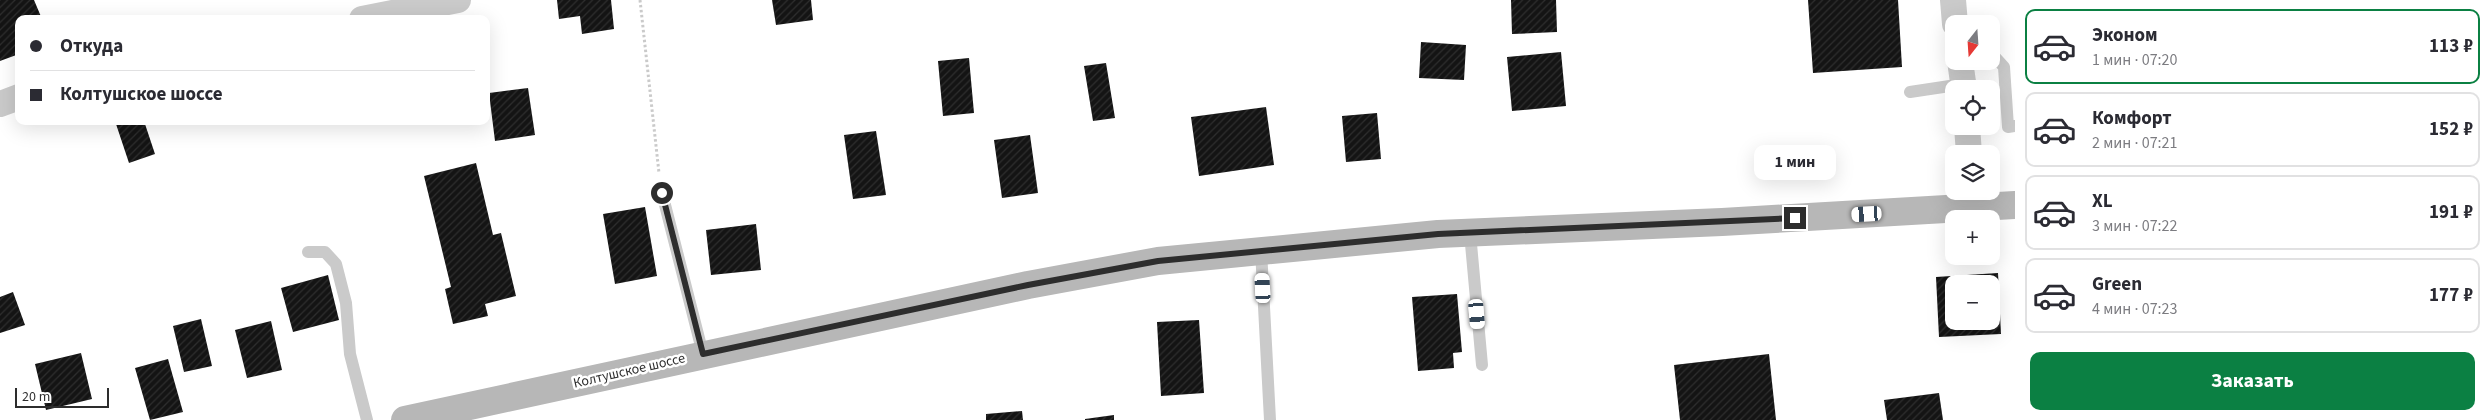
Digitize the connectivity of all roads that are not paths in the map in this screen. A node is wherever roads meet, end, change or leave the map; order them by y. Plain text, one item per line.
1 (458, 0) edge
2 (1953, 0) edge
3 (382, 15) edge
4 (1955, 15) edge
5 (2000, 63) edge
6 (1962, 78) edge
7 (1910, 92) dead end
8 (15, 98) edge
9 (0, 104) edge
10 (2015, 126) edge
11 (662, 193) road end
12 (1962, 200) edge
13 (1980, 200) edge
14 (2015, 205) edge
15 (1470, 233) junction
16 (1261, 250) junction
17 (308, 252) dead end
18 (703, 354) junction
19 (1482, 365) dead end
20 (367, 420) edge
21 (405, 420) edge
22 (1270, 420) edge

1 - 3 street
2 - 4 street
5 - 10 lane
6 - 7 lane
8 - 9 street
11 - 18 lane
12 - 15 main road, Колтушское шоссе
13 - 14 main road, Колтушское шоссе
15 - 16 main road, Колтушское шоссе
15 - 19 lane
16 - 18 main road, Колтушское шоссе
16 - 22 lane
17 - 20 lane
18 - 21 main road, Колтушское шоссе

